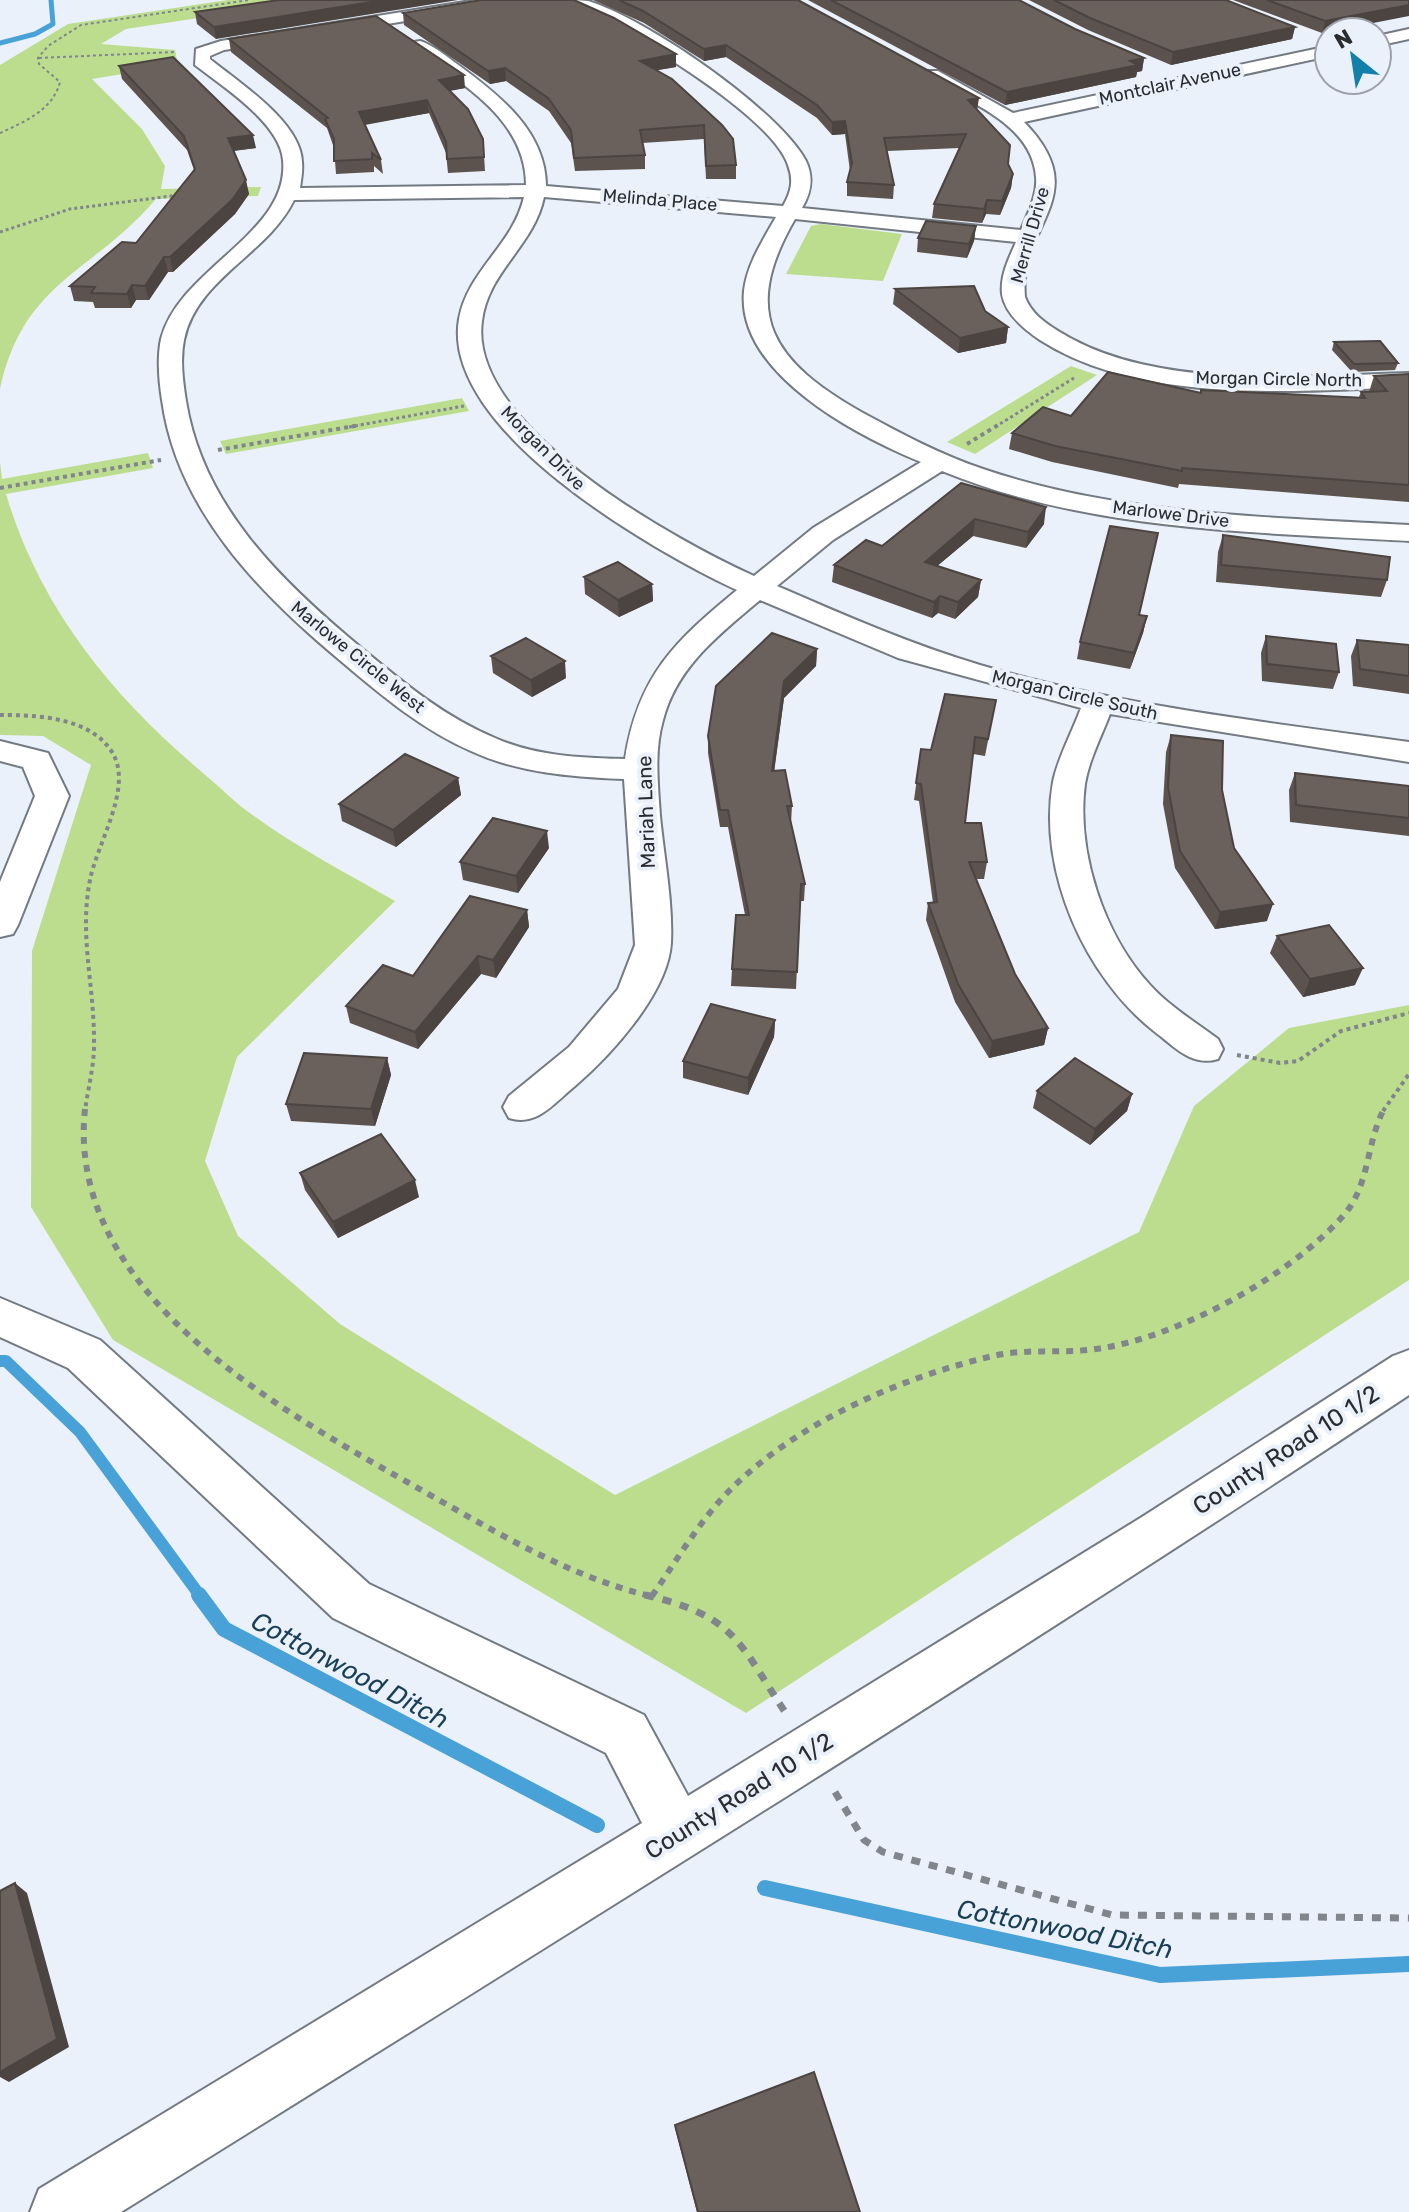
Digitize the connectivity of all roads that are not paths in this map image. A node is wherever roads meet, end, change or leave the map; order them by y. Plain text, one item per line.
1 (506, 0) edge
2 (571, 0) edge
3 (381, 20) junction
4 (1313, 52) edge
5 (914, 65) edge
6 (1161, 70) dead end
7 (1186, 80) junction
8 (1012, 119) junction
9 (536, 191) junction
10 (289, 194) junction
11 (789, 212) junction
12 (1029, 237) junction
13 (1102, 360) joint
14 (1409, 380) edge
15 (939, 462) junction
16 (1409, 533) edge
17 (755, 588) junction
18 (1099, 703) junction
19 (0, 751) edge
20 (1409, 752) edge
21 (640, 769) junction
22 (0, 925) edge
23 (1204, 1049) road end
24 (523, 1107) dead end
25 (0, 1317) edge
26 (1409, 1370) edge
27 (678, 1834) junction
28 (62, 2212) edge

1 - 3 street
2 - 11 street, Marlowe Drive
3 - 9 street
3 - 10 street
4 - 7 street, Montclair Avenue
5 - 8 street
6 - 7 street
7 - 8 street, Montclair Avenue
8 - 12 street, Merrill Drive
9 - 10 street, Melinda Place
9 - 11 street, Melinda Place
9 - 17 street, Morgan Drive
10 - 21 street, Marlowe Circle West
11 - 12 street, Melinda Place
11 - 15 street, Marlowe Drive
12 - 13 street, Merrill Drive
13 - 14 street, Morgan Circle North
15 - 16 street, Marlowe Drive
15 - 17 street, Mariah Lane
17 - 18 street, Morgan Circle South
17 - 21 street, Mariah Lane
18 - 20 street, Morgan Circle South
18 - 23 street
19 - 22 street
21 - 24 street, Mariah Lane
25 - 27 street
26 - 27 street, County Road 10 1/2
27 - 28 street, County Road 10 1/2

